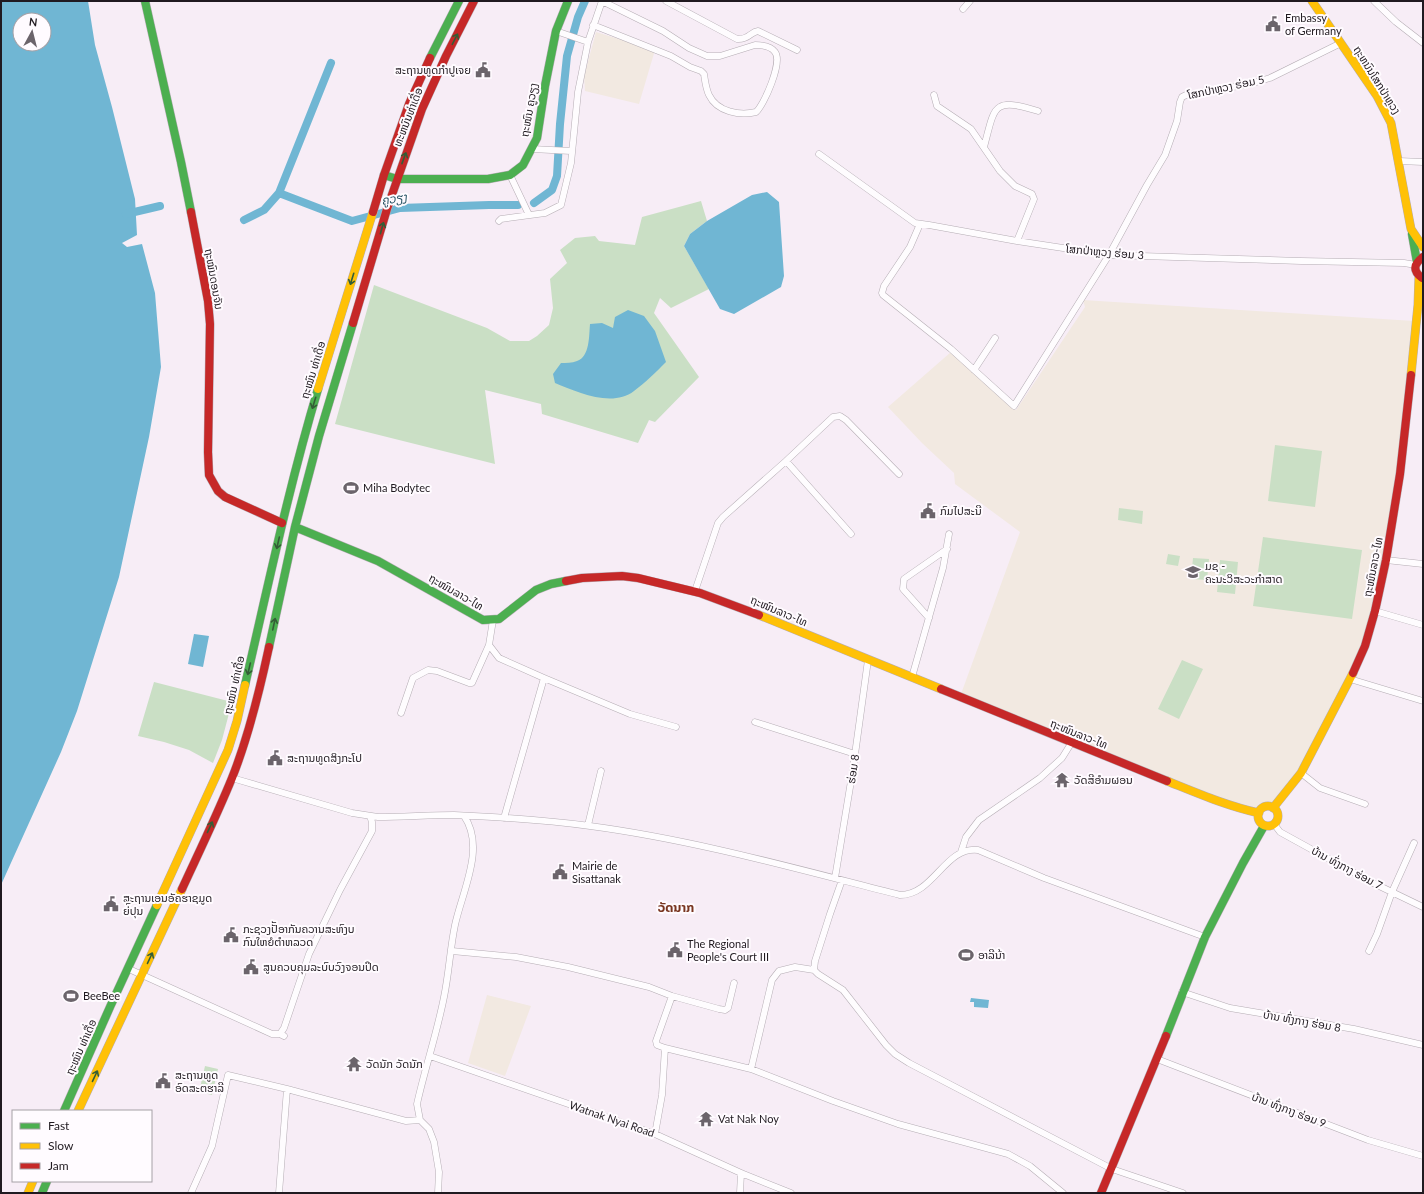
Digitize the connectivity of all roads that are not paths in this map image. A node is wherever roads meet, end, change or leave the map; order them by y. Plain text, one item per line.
1 (145, 1) edge
2 (459, 1) edge
3 (474, 1) edge
4 (568, 1) edge
5 (602, 1) edge
6 (666, 1) edge
7 (970, 1) edge
8 (1312, 1) edge
9 (1374, 1) edge
10 (963, 9) dead end
11 (593, 25) junction
12 (556, 32) junction
13 (587, 42) junction
14 (1341, 43) junction
15 (1423, 43) edge
16 (797, 50) dead end
17 (934, 94) dead end
18 (1038, 111) dead end
19 (984, 146) junction
20 (536, 149) junction
21 (569, 151) junction
22 (819, 154) dead end
23 (1399, 161) junction
24 (1423, 162) edge
25 (384, 175) junction
26 (510, 175) junction
27 (397, 179) junction
28 (529, 215) junction
29 (499, 221) dead end
30 (920, 224) junction
31 (1411, 229) junction
32 (1017, 241) junction
33 (364, 242) joint
34 (1423, 248) edge
35 (1109, 255) junction
36 (1418, 261) edge
37 (1421, 277) edge
38 (1423, 293) edge
39 (1418, 305) junction
40 (995, 338) dead end
41 (974, 370) junction
42 (786, 461) junction
43 (899, 474) dead end
44 (282, 523) junction
45 (295, 527) junction
46 (851, 534) dead end
47 (949, 534) dead end
48 (947, 549) junction
49 (1386, 560) junction
50 (1423, 564) edge
51 (695, 591) junction
52 (1375, 611) junction
53 (929, 618) junction
54 (493, 620) junction
55 (1423, 625) edge
56 (489, 645) junction
57 (868, 660) junction
58 (912, 677) junction
59 (544, 678) junction
60 (1350, 679) junction
61 (1423, 701) edge
62 (402, 713) dead end
63 (755, 722) dead end
64 (676, 727) dead end
65 (1072, 742) junction
66 (855, 754) junction
67 (601, 771) dead end
68 (219, 772) junction
69 (1301, 773) junction
70 (232, 778) junction
71 (1365, 804) dead end
72 (1273, 808) junction
73 (1259, 812) junction
74 (370, 816) junction
75 (464, 816) junction
76 (504, 818) junction
77 (1274, 824) junction
78 (588, 826) junction
79 (1264, 826) junction
80 (1414, 843) dead end
81 (185, 846) junction
82 (198, 852) junction
83 (961, 852) junction
84 (835, 878) junction
85 (842, 880) junction
86 (1392, 892) junction
87 (1423, 906) edge
88 (1205, 937) junction
89 (452, 951) junction
90 (1369, 951) dead end
91 (129, 969) junction
92 (814, 970) junction
93 (142, 975) junction
94 (734, 983) dead end
95 (1182, 992) junction
96 (672, 996) junction
97 (1423, 1045) edge
98 (665, 1048) junction
99 (430, 1056) junction
100 (1157, 1059) junction
101 (751, 1069) junction
102 (287, 1090) junction
103 (64, 1110) edge
104 (78, 1110) edge
105 (420, 1120) junction
106 (655, 1134) junction
107 (1423, 1156) edge
108 (1112, 1169) junction
109 (741, 1173) junction
110 (46, 1182) edge
111 (30, 1188) edge
112 (41, 1193) edge
113 (191, 1193) edge
114 (279, 1193) edge
115 (438, 1193) edge
116 (740, 1193) edge
117 (791, 1193) edge
118 (1063, 1193) edge
119 (1101, 1193) edge
120 (1183, 1193) edge

1 - 44 street, ຖະໝົນດອນຈັນ
2 - 25 street, ທະຫນົນທ່າເດື່ອ
27 -> 3 street, ທະຫນົນທ່າເດື່ອ
4 - 12 street, ຖະໜົນ ຄູວຽງ
5 - 11 street
5 - 11 street
6 - 16 street
7 - 10 street
8 - 14 street, ຖະຫນົນໂສກປ່າຫຼວງ
9 - 15 street
11 - 13 street
12 - 13 street
12 - 20 street, ຖະໜົນ ຄູວຽງ
13 - 21 street
14 - 23 street, ຖະຫນົນໂສກປ່າຫຼວງ
14 - 35 street, ໂສກປ່າຫຼວງ ຮ່ອມ 5
17 - 19 street
18 - 19 street
19 - 32 street
20 - 21 street
20 - 26 street, ຖະໜົນ ຄູວຽງ
21 - 28 street
22 - 30 street, ໂສກປ່າຫຼວງ ຮ່ອມ 3
23 - 24 street
23 - 31 street, ຖະຫນົນໂສກປ່າຫຼວງ
25 - 27 street
25 - 33 street, ທະຫນົນທ່າເດື່ອ
26 - 27 street
26 - 28 street
45 -> 27 street, ທະຫນົນທ່າເດື່ອ
28 - 29 street
30 - 32 street, ໂສກປ່າຫຼວງ ຮ່ອມ 3
30 - 41 street
31 - 34 street, ຖະຫນົນໂສກປ່າຫຼວງ
31 - 36 street, ຖະໜົນລາວ-ໄທ
32 - 35 street, ໂສກປ່າຫຼວງ ຮ່ອມ 3
33 -> 44 street, ຖະໝົນ ທ່າເດື່ອ
35 - 36 street, ໂສກປ່າຫຼວງ ຮ່ອມ 3
35 - 41 street
36 - 37 street, ຖະໜົນລາວ-ໄທ
37 - 39 street, ຖະໜົນລາວ-ໄທ
38 - 39 street, ຖະໜົນລາວ-ໄທ
39 - 49 street, ຖະໜົນລາວ-ໄທ
40 - 41 street
42 - 43 street
42 - 46 street
42 - 51 street
44 - 45 street, ຖະໝົນດອນຈັນ
44 -> 68 street, ຖະໝົນ ທ່າເດື່ອ
45 - 54 street, ຖະໜົນລາວ-ໄທ
70 -> 45 street
47 - 48 street
48 - 53 street
48 - 53 street
49 - 50 street
49 - 52 street, ຖະໜົນລາວ-ໄທ
51 - 54 street, ຖະໜົນລາວ-ໄທ
51 - 57 street, ຖະໜົນລາວ-ໄທ
52 - 55 street
52 - 60 street, ຖະໜົນລາວ-ໄທ
53 - 58 street
54 - 56 street
56 - 59 street
56 - 62 street
57 - 58 street, ຖະໜົນລາວ-ໄທ
57 - 66 street, ຮ່ອມ 8
58 - 65 street, ຖະໜົນລາວ-ໄທ
59 - 64 street
59 - 76 street
60 - 61 street
60 - 69 street, ຖະໜົນລາວ-ໄທ
63 - 66 street
65 - 73 street, ຖະໜົນລາວ-ໄທ
65 - 83 street
66 - 84 street, ຮ່ອມ 8
67 - 78 street
68 - 70 street
68 - 81 street, ຖະໝົນ ທ່າເດື່ອ
69 - 71 street
69 - 72 street, ຖະໜົນລາວ-ໄທ
70 - 74 street
82 -> 70 street
72 - 73 street
72 - 77 street
73 - 79 street
74 - 75 street
74 - 93 street
75 - 76 street
75 - 89 street
76 - 78 street
77 - 79 street
77 - 86 street, ບ້ານ ທົ່ງກາງ ຮ່ອມ 7
78 - 84 street
79 - 88 street
80 - 86 street
81 - 82 street
81 - 91 street, ຖະໝົນ ທ່າເດື່ອ
93 -> 82 street
83 - 85 street
83 - 88 street
84 - 85 street
85 - 92 street
86 - 87 street, ບ້ານ ທົ່ງກາງ ຮ່ອມ 7
86 - 90 street
88 - 95 street
89 - 96 street
89 - 99 street
91 - 93 street
91 - 103 street, ຖະໝົນ ທ່າເດື່ອ
92 - 101 street
92 - 108 street
104 -> 93 street
94 - 96 street
95 - 97 street, ບ້ານ ທົ່ງກາງ ຮ່ອມ 8
95 - 100 street
96 - 98 street
98 - 101 street
98 - 106 street
99 - 105 street
99 - 106 street, Watnak Nyai Road
100 - 107 street, ບ້ານ ທົ່ງກາງ ຮ່ອມ 9
100 - 108 street
101 - 118 street
102 - 105 street
102 - 113 street
102 - 114 street
105 - 115 street
106 - 109 street, Watnak Nyai Road
108 - 119 street
108 - 120 street
109 - 116 street
109 - 117 street, Watnak Nyai Road
110 - 112 street
111 - 112 street

